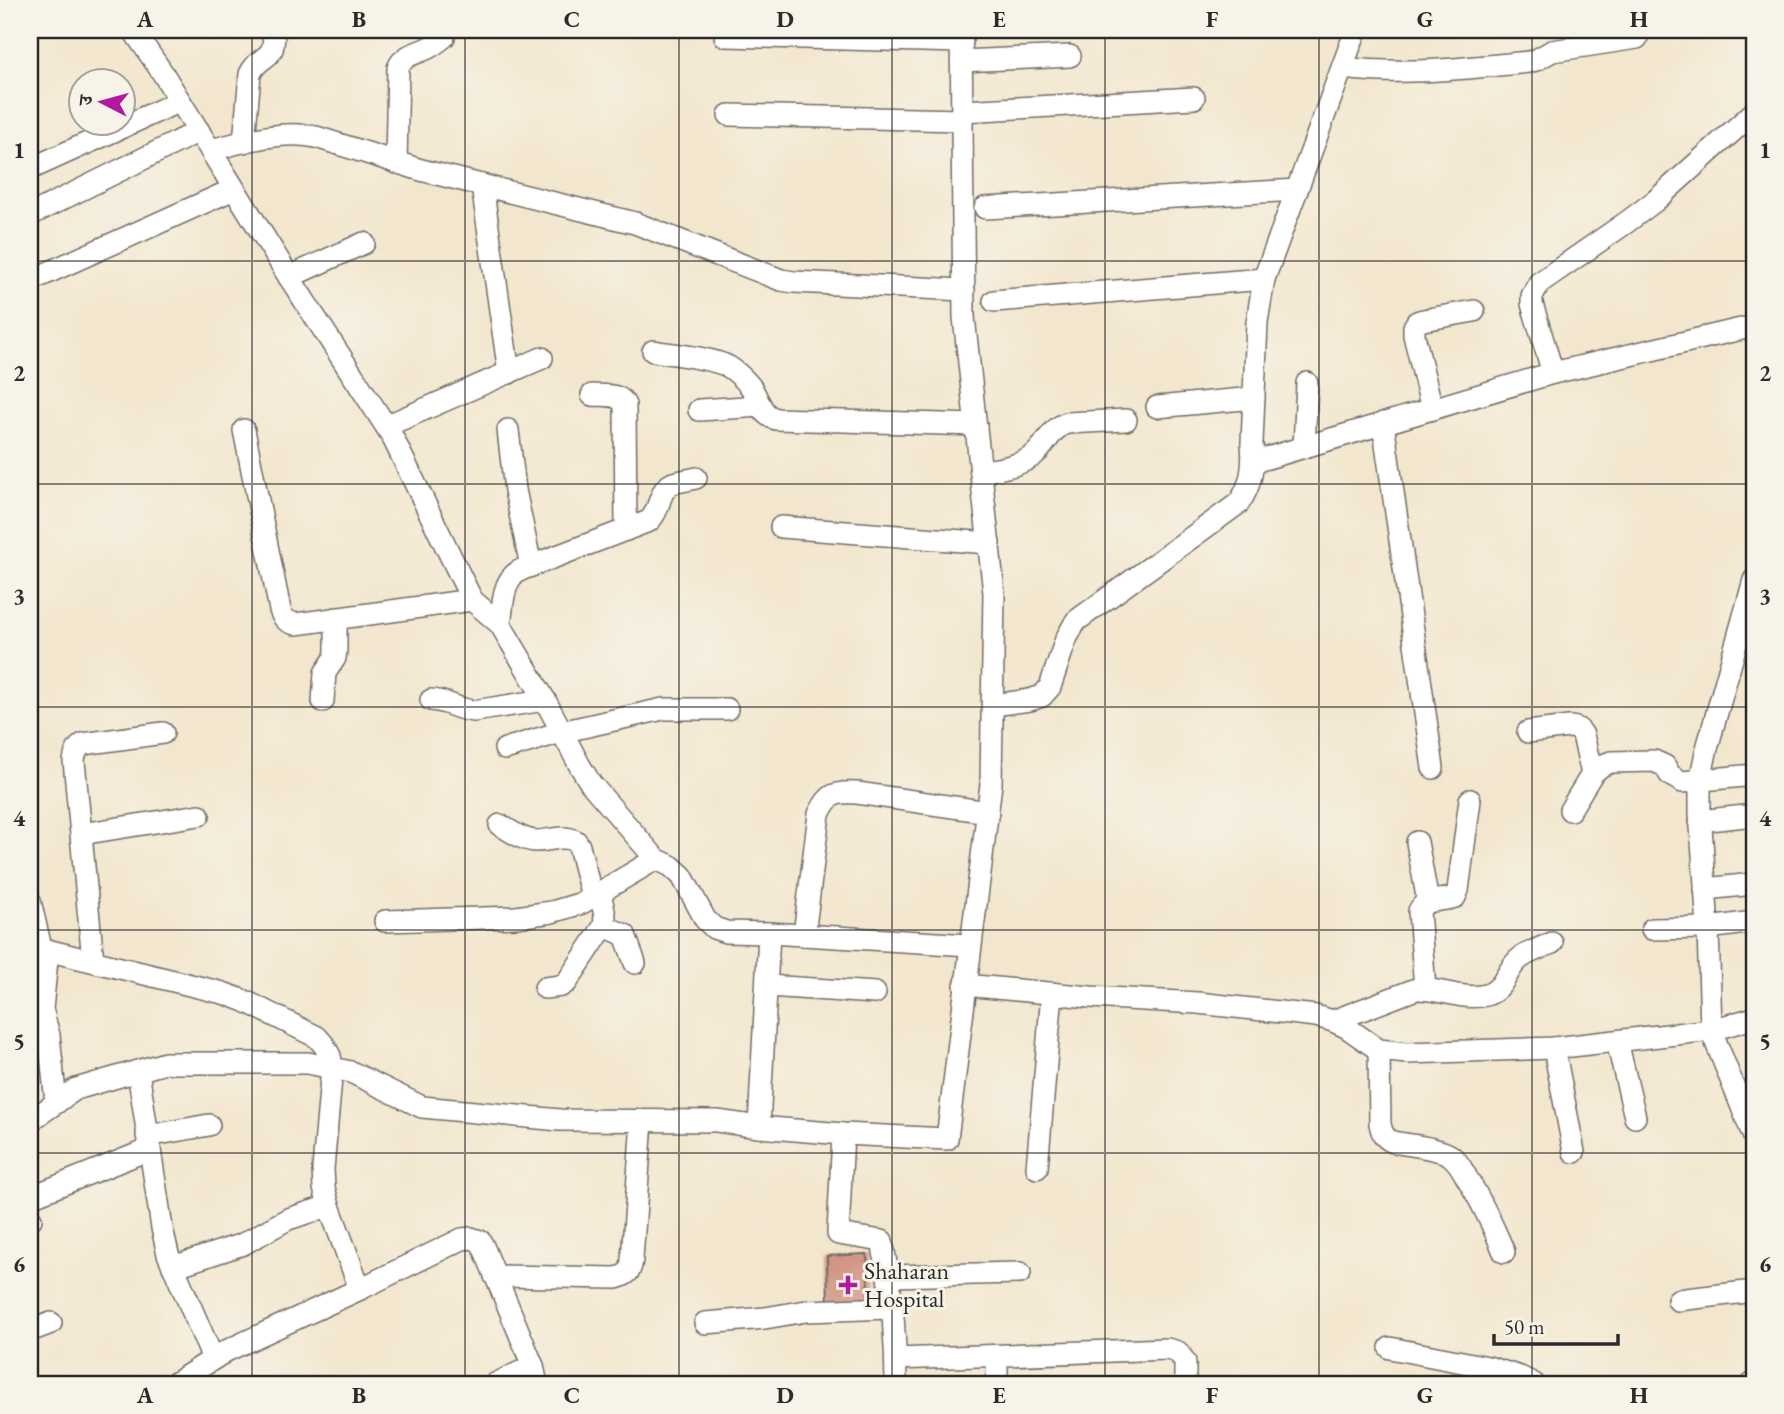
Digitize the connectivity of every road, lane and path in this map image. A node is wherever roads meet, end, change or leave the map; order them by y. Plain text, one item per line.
1 (133, 30) edge
2 (273, 30) edge
3 (1356, 30) edge
4 (724, 36) dead end
5 (444, 37) dead end
6 (1637, 37) dead end
7 (962, 44) edge
8 (1070, 56) dead end
9 (1343, 68) junction
10 (1194, 97) dead end
11 (180, 101) junction
12 (1754, 112) edge
13 (729, 115) dead end
14 (962, 116) junction
15 (199, 131) junction
16 (244, 142) junction
17 (211, 150) junction
18 (396, 163) junction
19 (30, 169) edge
20 (482, 185) junction
21 (234, 189) junction
22 (1297, 190) junction
23 (985, 208) dead end
24 (30, 215) edge
25 (364, 243) dead end
26 (289, 277) junction
27 (34, 279) dead end
28 (1264, 279) junction
29 (964, 290) junction
30 (994, 301) dead end
31 (1474, 310) dead end
32 (1754, 326) edge
33 (653, 351) dead end
34 (541, 358) dead end
35 (509, 373) junction
36 (1553, 373) junction
37 (1307, 383) dead end
38 (592, 395) dead end
39 (1254, 398) junction
40 (761, 406) junction
41 (1157, 407) dead end
42 (1432, 409) junction
43 (699, 410) dead end
44 (1126, 420) dead end
45 (1383, 423) junction
46 (976, 425) junction
47 (386, 426) junction
48 (244, 430) dead end
49 (508, 430) dead end
50 (1304, 447) junction
51 (1254, 462) junction
52 (981, 472) junction
53 (696, 478) dead end
54 (781, 527) dead end
55 (626, 530) junction
56 (989, 543) junction
57 (531, 566) junction
58 (1754, 580) edge
59 (472, 600) junction
60 (1750, 610) edge
61 (336, 618) junction
62 (500, 624) junction
63 (430, 699) dead end
64 (545, 700) junction
65 (323, 701) dead end
66 (992, 705) junction
67 (727, 709) dead end
68 (561, 732) junction
69 (1528, 732) dead end
70 (163, 733) dead end
71 (505, 750) dead end
72 (1433, 768) dead end
73 (1592, 774) junction
74 (1754, 775) edge
75 (1700, 781) junction
76 (1470, 800) dead end
77 (1570, 810) dead end
78 (988, 812) junction
79 (199, 815) dead end
80 (1754, 815) edge
81 (1700, 821) junction
82 (500, 825) dead end
83 (81, 834) junction
84 (1418, 842) dead end
85 (656, 859) junction
86 (1754, 884) edge
87 (1705, 890) junction
88 (596, 895) junction
89 (30, 901) edge
90 (1429, 902) junction
91 (385, 922) dead end
92 (1754, 922) edge
93 (604, 926) junction
94 (1708, 928) junction
95 (1652, 929) dead end
96 (769, 933) junction
97 (804, 935) junction
98 (1552, 943) dead end
99 (970, 946) junction
100 (40, 948) edge
101 (93, 961) junction
102 (635, 962) dead end
103 (965, 985) junction
104 (767, 986) junction
105 (545, 988) dead end
106 (1425, 989) junction
107 (875, 993) dead end
108 (1052, 993) junction
109 (1754, 1018) edge
110 (1333, 1021) junction
111 (1711, 1030) junction
112 (1617, 1041) junction
113 (1554, 1048) junction
114 (1379, 1049) junction
115 (332, 1067) junction
116 (138, 1071) junction
117 (56, 1103) junction
118 (1635, 1117) dead end
119 (30, 1121) edge
120 (642, 1121) junction
121 (209, 1125) dead end
122 (759, 1127) junction
123 (843, 1134) junction
124 (1754, 1137) edge
125 (148, 1143) junction
126 (1574, 1152) dead end
127 (1037, 1168) dead end
128 (38, 1194) dead end
129 (329, 1206) junction
130 (1504, 1252) dead end
131 (173, 1267) junction
132 (1020, 1273) dead end
133 (495, 1276) junction
134 (889, 1276) junction
135 (360, 1289) junction
136 (1754, 1291) edge
137 (1678, 1300) dead end
138 (891, 1308) junction
139 (51, 1323) dead end
140 (705, 1323) dead end
141 (30, 1331) edge
142 (1390, 1348) dead end
143 (997, 1356) junction
144 (214, 1359) junction
145 (896, 1359) junction
146 (535, 1375) edge
147 (174, 1384) edge
148 (495, 1384) edge
149 (896, 1384) edge
150 (997, 1384) edge
151 (1185, 1384) edge
152 (1534, 1384) edge

1 - 11 street
2 - 16 street
3 - 9 street
4 - 7 street
5 - 18 street
6 - 9 street
7 - 8 street
7 - 14 street
9 - 22 street
10 - 14 street
11 - 15 street
11 - 19 street
12 - 36 street
13 - 14 street
14 - 29 street
15 - 17 street
15 - 24 street
16 - 17 street
16 - 18 street
17 - 21 street
18 - 20 street
20 - 29 street
20 - 35 street
21 - 26 street
21 - 27 street
22 - 23 street
22 - 28 street
25 - 26 street
26 - 47 street
28 - 30 street
28 - 39 street
29 - 46 street
31 - 42 street
32 - 36 street
33 - 40 street
34 - 35 street
35 - 47 street
36 - 42 street
37 - 50 street
38 - 55 street
39 - 41 street
39 - 51 street
40 - 43 street
40 - 46 street
42 - 45 street
44 - 52 street
45 - 50 street
45 - 72 street
46 - 52 street
47 - 59 street
48 - 61 street
49 - 57 street
50 - 51 street
51 - 66 street
52 - 56 street
53 - 55 street
54 - 56 street
55 - 57 street
56 - 66 street
57 - 62 street
58 - 60 street
59 - 61 street
59 - 62 street
60 - 75 street
61 - 65 street
62 - 64 street
63 - 64 street
64 - 68 street
66 - 78 street
67 - 68 street
68 - 71 street
68 - 85 street
69 - 73 street
70 - 83 street
73 - 75 street
73 - 77 street
74 - 75 street
75 - 81 street
76 - 90 street
78 - 97 street
78 - 99 street
79 - 83 street
80 - 81 street
81 - 87 street
82 - 88 street
83 - 101 street
84 - 90 street
85 - 88 street
85 - 96 street
86 - 87 street
87 - 94 street
88 - 91 street
88 - 93 street
89 - 100 street
90 - 106 street
92 - 94 street
93 - 102 street
93 - 105 street
94 - 95 street
94 - 111 street
96 - 97 street
96 - 104 street
97 - 99 street
98 - 106 street
99 - 103 street
100 - 101 street
100 - 117 street
101 - 115 street
103 - 108 street
103 - 123 street
104 - 107 street
104 - 122 street
106 - 110 street
108 - 110 street
108 - 127 street
109 - 111 street
110 - 114 street
111 - 112 street
111 - 124 street
112 - 113 street
112 - 118 street
113 - 114 street
113 - 126 street
114 - 130 street
115 - 116 street
115 - 120 street
115 - 129 street
116 - 117 street
116 - 125 street
117 - 119 street
120 - 122 street
120 - 133 street
121 - 125 street
122 - 123 street
123 - 134 street
125 - 128 street
125 - 131 street
129 - 131 street
129 - 135 street
131 - 144 street
132 - 134 street
133 - 135 street
133 - 146 street
134 - 138 street
135 - 144 street
136 - 137 street
138 - 140 street
138 - 145 street
139 - 141 street
142 - 152 street
143 - 145 street
143 - 150 street
143 - 151 street
144 - 147 street
145 - 149 street
146 - 148 street

